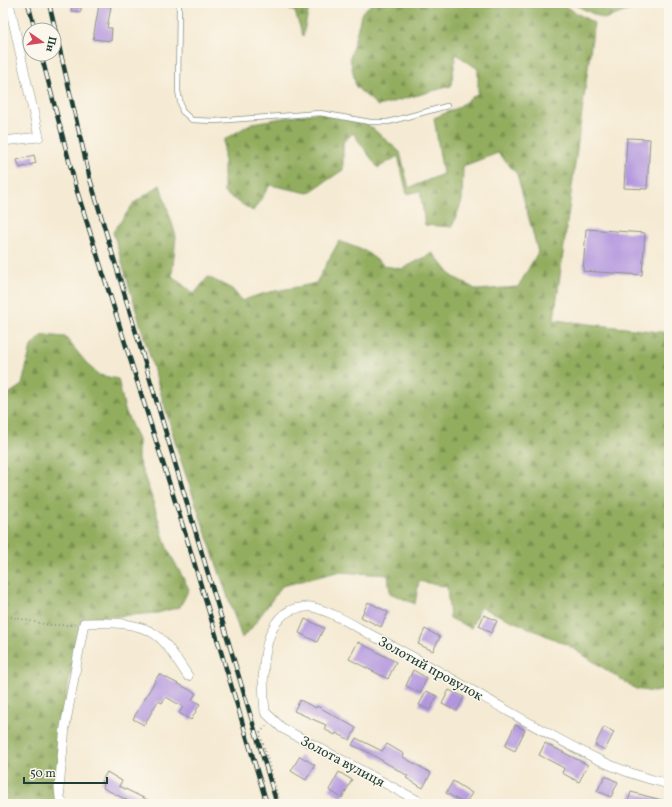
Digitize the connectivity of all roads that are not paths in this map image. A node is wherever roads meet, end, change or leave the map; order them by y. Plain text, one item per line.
1 (9, 3) edge
2 (179, 3) edge
3 (448, 106) dead end
4 (3, 141) edge
5 (188, 676) dead end
6 (265, 712) joint
7 (669, 784) edge
8 (64, 804) edge
9 (424, 804) edge

1 - 4 street
2 - 3 lane
5 - 8 street
6 - 7 street, Золотий провулок
6 - 9 street, Золота вулиця

